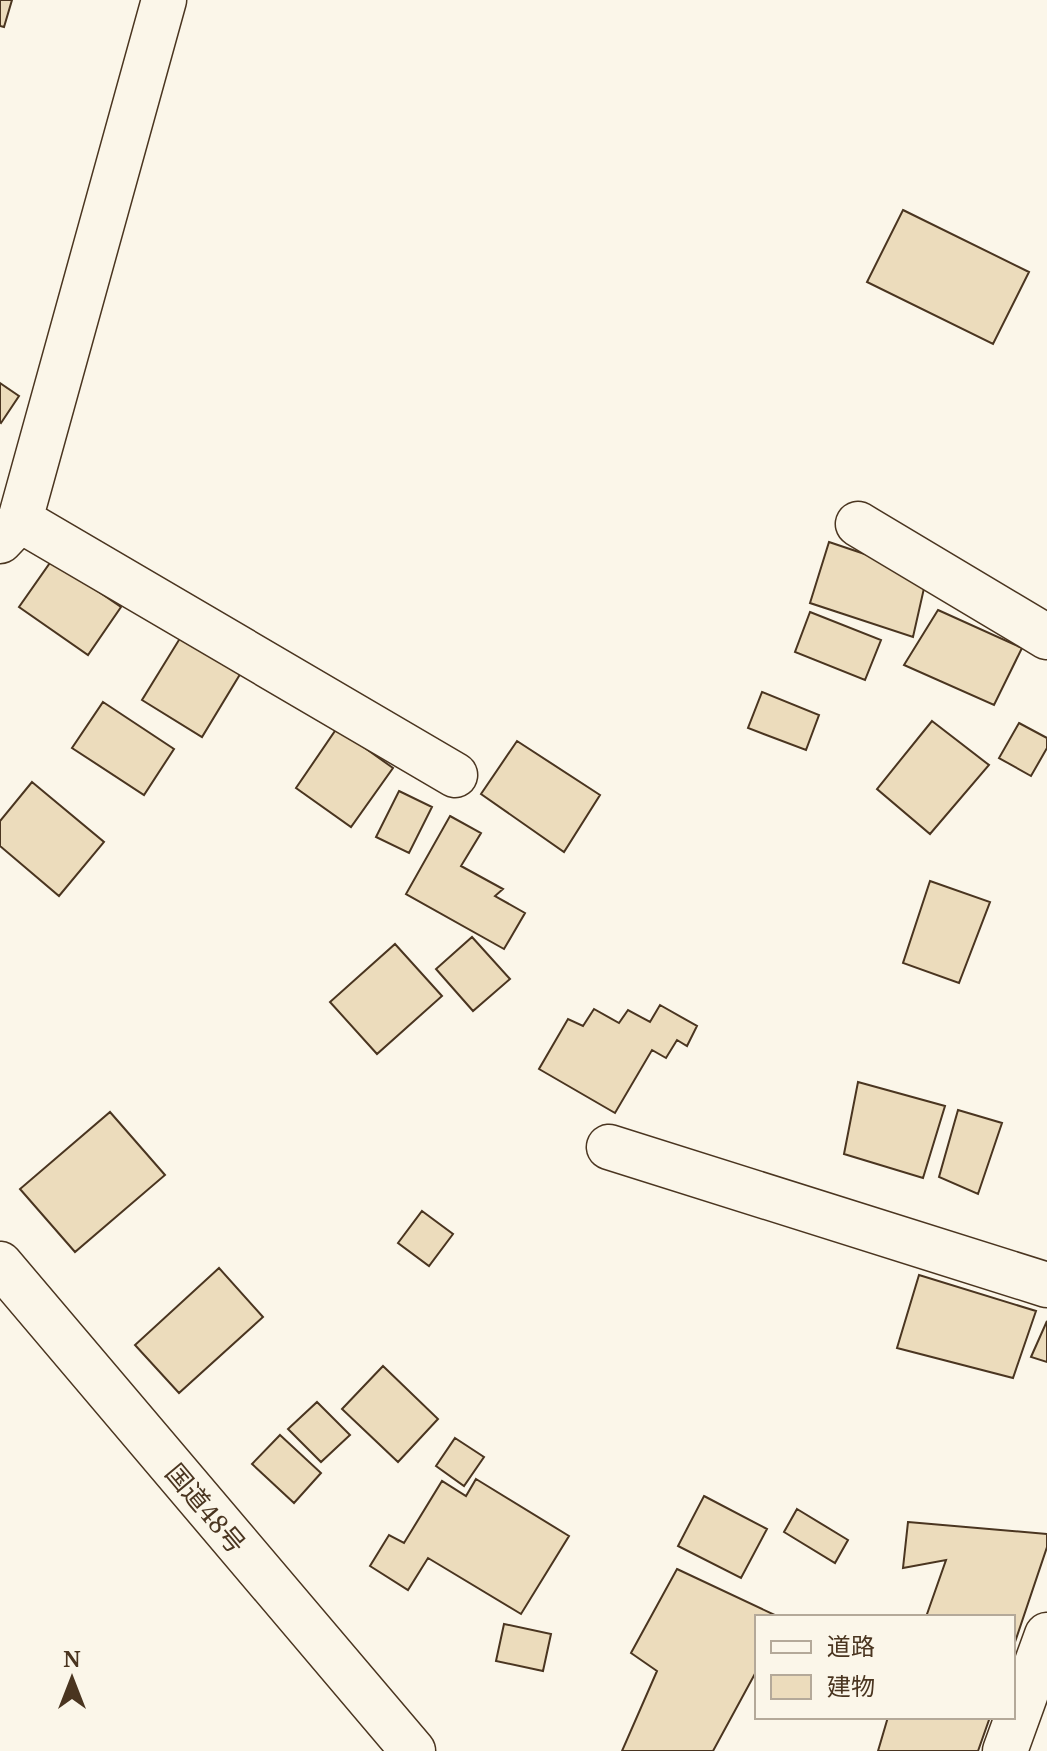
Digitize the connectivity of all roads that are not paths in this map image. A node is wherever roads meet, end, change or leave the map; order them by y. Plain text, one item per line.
1 (164, 0) edge
2 (858, 524) dead end
3 (10, 530) edge
4 (1047, 637) edge
5 (455, 775) dead end
6 (609, 1147) dead end
7 (0, 1264) edge
8 (1047, 1285) edge
9 (1047, 1635) edge
10 (413, 1751) edge
11 (1005, 1751) edge

1 - 3 main road
2 - 4 main road
3 - 5 main road
6 - 8 main road
7 - 10 main road, 国道48号
9 - 11 main road

